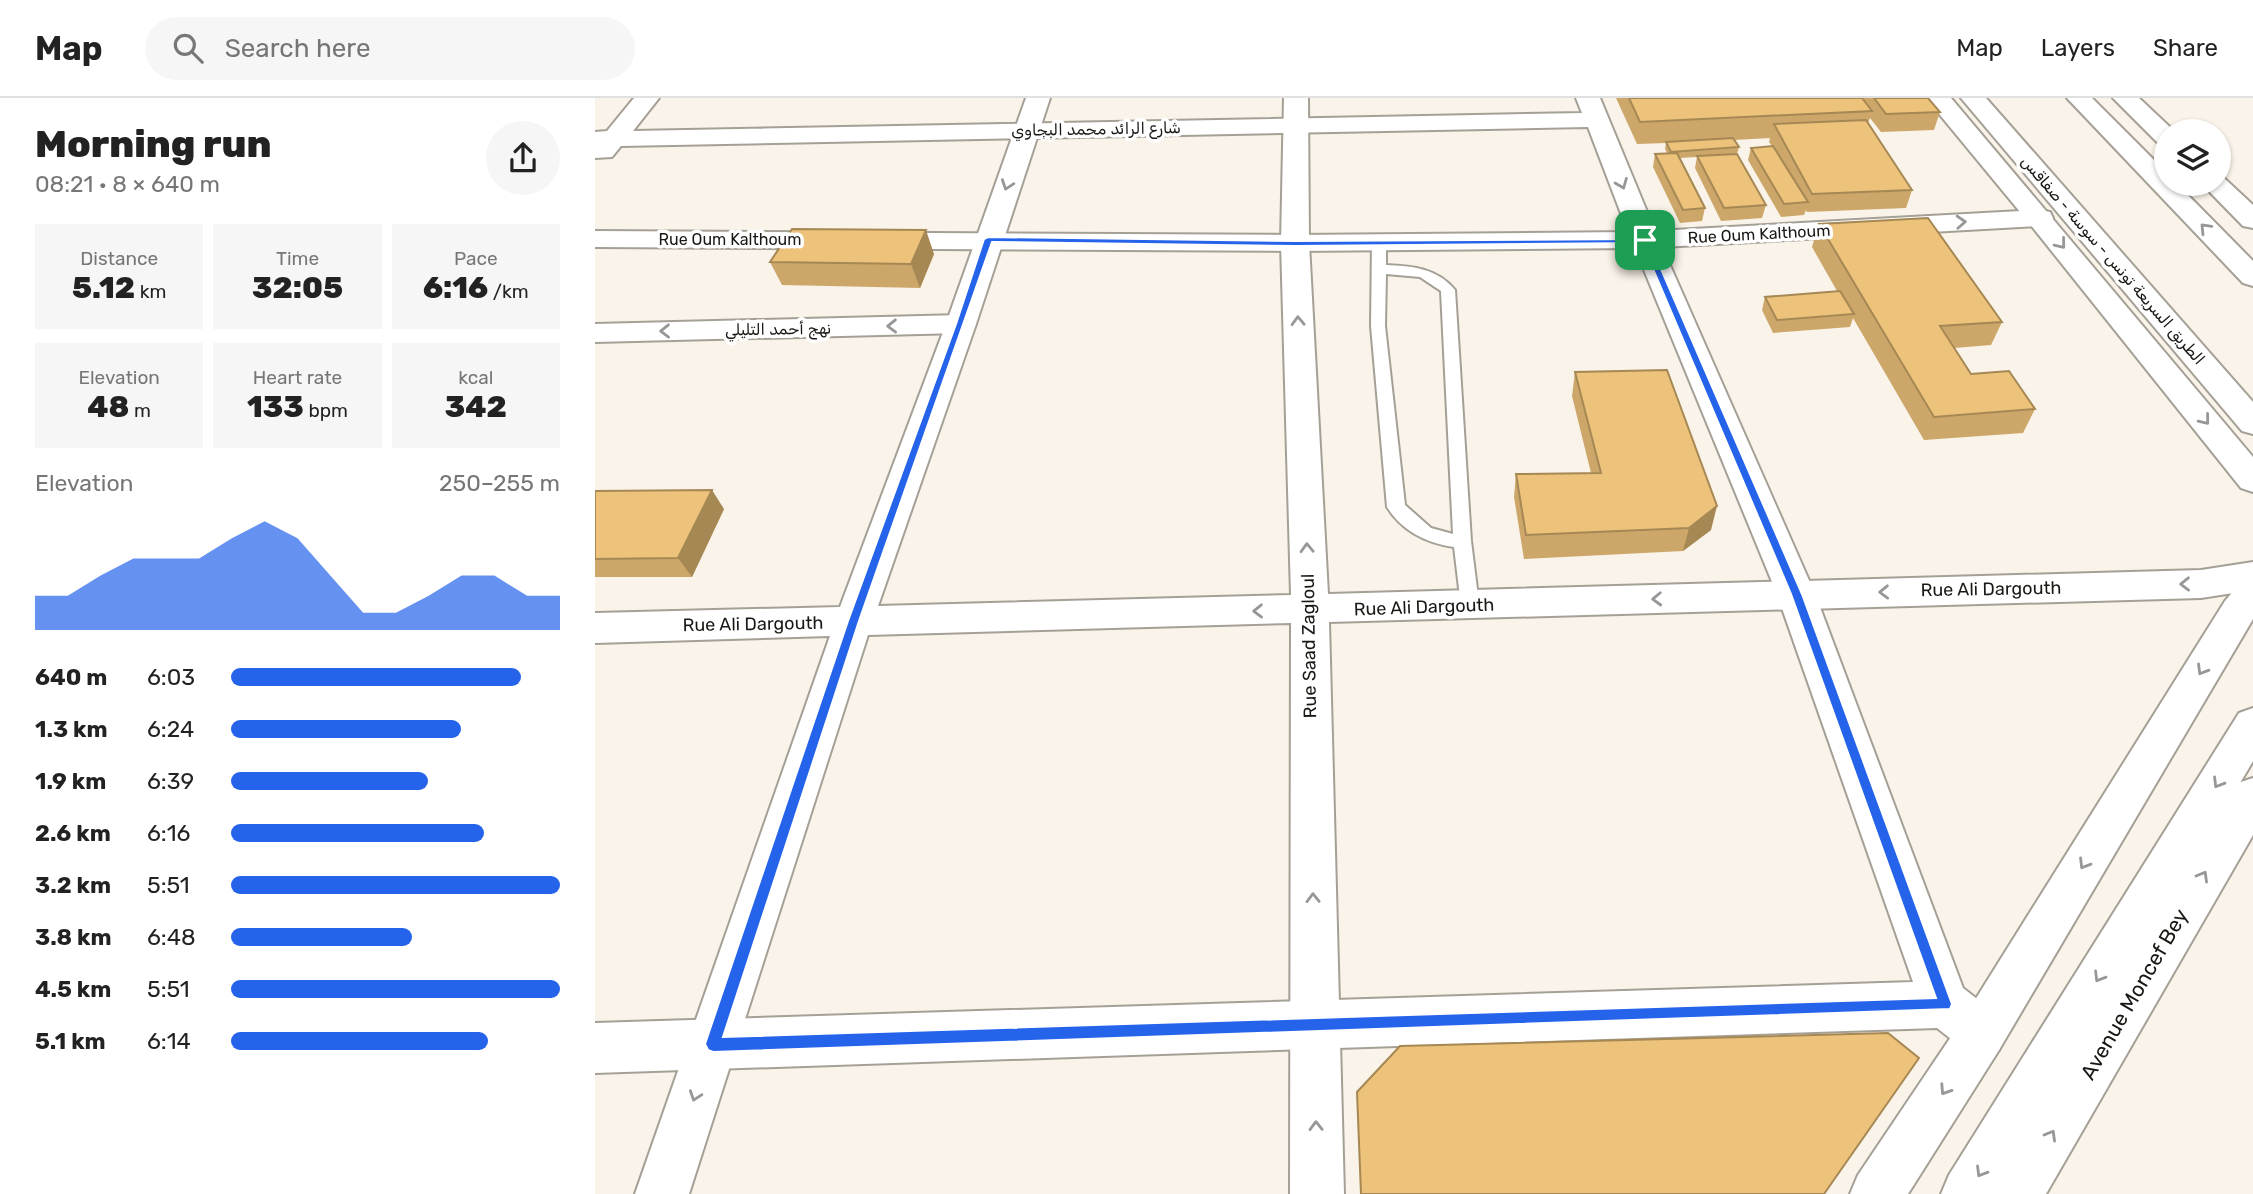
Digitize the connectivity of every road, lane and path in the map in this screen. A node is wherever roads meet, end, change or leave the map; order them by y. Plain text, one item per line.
1 (647, 98) edge
2 (1938, 98) edge
3 (1973, 98) edge
4 (2079, 98) edge
5 (2125, 98) edge
6 (1593, 109) edge
7 (1295, 112) edge
8 (1032, 114) edge
9 (2154, 126) edge
10 (605, 138) edge
11 (595, 162) edge
12 (2228, 196) edge
13 (2040, 218) junction
14 (2253, 220) edge
15 (595, 239) edge
16 (988, 239) junction
17 (1645, 240) junction
18 (1296, 243) junction
19 (1379, 256) junction
20 (2253, 277) edge
21 (961, 324) junction
22 (595, 333) edge
23 (2253, 423) edge
24 (2253, 480) edge
25 (1462, 541) junction
26 (2253, 576) edge
27 (2253, 593) edge
28 (1796, 594) junction
29 (1470, 606) junction
30 (1310, 610) junction
31 (854, 621) junction
32 (595, 628) edge
33 (2253, 725) edge
34 (2245, 814) edge
35 (1963, 1018) junction
36 (1315, 1023) junction
37 (713, 1044) junction
38 (595, 1048) edge
39 (661, 1194) edge
40 (1317, 1194) edge
41 (1877, 1194) edge
42 (1968, 1194) edge
43 (2016, 1194) edge

1 - 10 main road
2 - 13 main road
3 - 23 main road, الطريق السريعة تونس - سوسة - صفاقس
20 -> 4 main road
5 - 9 main road
6 - 7 main road, شارع الرائد محمد البجاوي
6 -> 17 main road
7 - 8 main road, شارع الرائد محمد البجاوي
7 - 18 main road, Rue Saad Zagloul
8 - 10 main road, شارع الرائد محمد البجاوي
8 -> 16 main road
10 - 11 main road
12 - 14 main road
17 -> 13 main road, Rue Oum Kalthoum
13 -> 24 main road
15 - 16 main road, Rue Oum Kalthoum
16 - 18 main road, Rue Oum Kalthoum
16 - 21 main road
17 - 19 main road, Rue Oum Kalthoum
17 - 28 main road
18 - 19 main road, Rue Oum Kalthoum
30 -> 18 main road, Rue Saad Zagloul
19 - 25 lane
19 - 25 lane
21 -> 22 main road, نهج أحمد التليلي
21 - 31 main road
25 - 29 lane
26 -> 28 main road, Rue Ali Dargouth
27 -> 35 main road
28 -> 29 main road, Rue Ali Dargouth
28 - 35 main road
29 - 30 main road, Rue Ali Dargouth
30 -> 31 main road, Rue Ali Dargouth
36 -> 30 main road, Rue Saad Zagloul
31 - 32 main road, Rue Ali Dargouth
31 - 37 main road
33 -> 42 main road
43 -> 34 main road, Avenue Moncef Bey
35 - 36 main road
35 -> 41 main road
36 - 37 main road
40 -> 36 main road, Rue Saad Zagloul
37 - 38 main road
37 -> 39 main road

